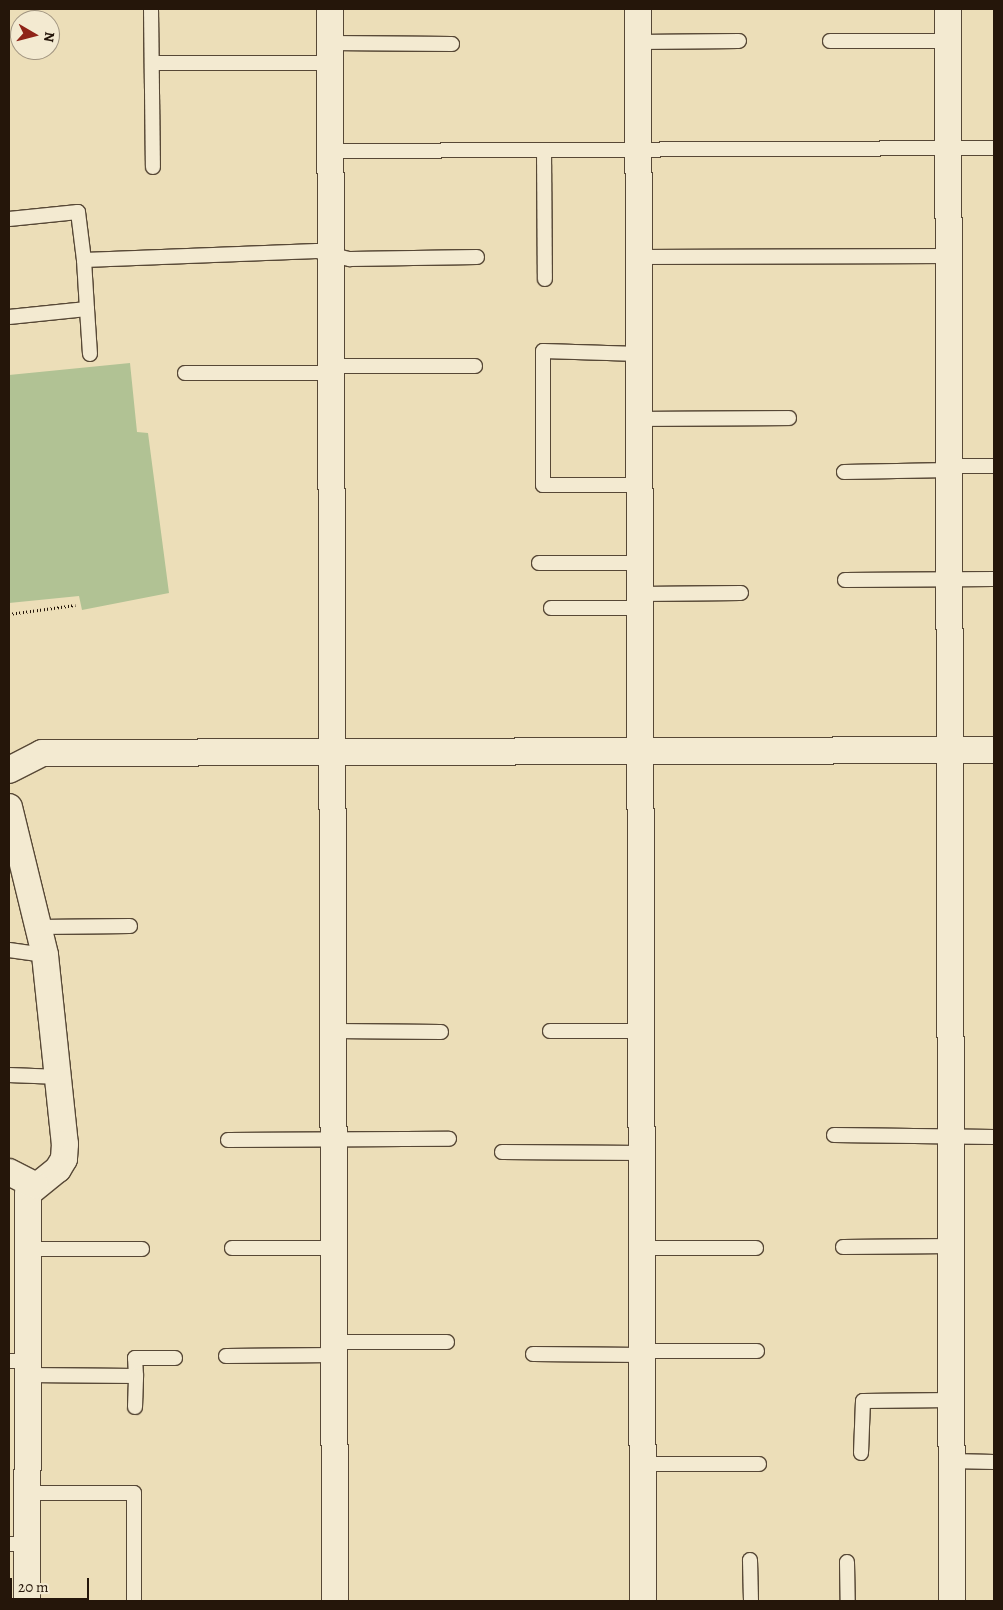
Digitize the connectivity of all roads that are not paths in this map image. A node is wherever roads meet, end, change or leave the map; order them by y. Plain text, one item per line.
1 (151, 9) edge
2 (330, 9) edge
3 (638, 9) edge
4 (948, 9) edge
5 (739, 41) dead end
6 (830, 41) dead end
7 (948, 41) junction
8 (638, 42) junction
9 (452, 44) dead end
10 (330, 53) junction
11 (152, 63) junction
12 (994, 148) edge
13 (948, 149) junction
14 (639, 150) junction
15 (331, 151) junction
16 (544, 151) junction
17 (153, 167) dead end
18 (9, 219) edge
19 (332, 255) junction
20 (477, 256) dead end
21 (948, 256) junction
22 (639, 257) junction
23 (84, 260) junction
24 (545, 279) dead end
25 (87, 309) junction
26 (9, 318) edge
27 (90, 354) dead end
28 (639, 354) junction
29 (474, 366) dead end
30 (332, 369) junction
31 (185, 373) dead end
32 (789, 418) dead end
33 (640, 419) junction
34 (994, 466) edge
35 (950, 468) junction
36 (844, 472) dead end
37 (640, 485) junction
38 (539, 563) dead end
39 (640, 563) junction
40 (949, 579) junction
41 (994, 579) edge
42 (844, 580) dead end
43 (741, 593) dead end
44 (640, 601) junction
45 (551, 608) dead end
46 (950, 750) junction
47 (994, 750) edge
48 (641, 752) junction
49 (334, 753) junction
50 (9, 770) edge
51 (9, 807) edge
52 (130, 926) dead end
53 (39, 927) junction
54 (9, 950) edge
55 (44, 955) junction
56 (335, 1031) junction
57 (550, 1031) dead end
58 (642, 1031) junction
59 (441, 1032) dead end
60 (9, 1075) edge
61 (60, 1077) junction
62 (834, 1135) dead end
63 (953, 1137) junction
64 (994, 1137) edge
65 (334, 1139) junction
66 (449, 1139) dead end
67 (228, 1140) dead end
68 (502, 1152) dead end
69 (642, 1153) junction
70 (9, 1172) edge
71 (35, 1185) junction
72 (953, 1246) junction
73 (232, 1248) dead end
74 (335, 1248) junction
75 (642, 1248) junction
76 (756, 1248) dead end
77 (843, 1248) dead end
78 (27, 1249) junction
79 (142, 1249) dead end
80 (447, 1342) dead end
81 (335, 1349) junction
82 (757, 1351) dead end
83 (533, 1354) dead end
84 (643, 1354) junction
85 (226, 1356) dead end
86 (175, 1358) dead end
87 (21, 1365) edge
88 (136, 1376) junction
89 (952, 1400) junction
90 (135, 1407) dead end
91 (861, 1454) dead end
92 (951, 1462) junction
93 (994, 1462) edge
94 (643, 1464) junction
95 (759, 1464) dead end
96 (27, 1493) junction
97 (18, 1544) edge
98 (750, 1560) dead end
99 (848, 1562) dead end
100 (27, 1601) edge
101 (134, 1601) edge
102 (335, 1601) edge
103 (643, 1601) edge
104 (750, 1601) edge
105 (848, 1601) edge
106 (952, 1601) edge

1 - 11 lane
2 - 10 street
3 - 8 street
4 - 7 street
5 - 8 lane
6 - 7 lane
7 - 13 street
8 - 14 street
9 - 10 lane
10 - 11 lane
10 - 15 street
11 - 17 lane
12 - 13 lane
13 - 14 lane
13 - 21 street
14 - 16 lane
14 - 22 street
15 - 16 lane
15 - 19 street
16 - 24 lane
18 - 23 lane
19 - 20 lane
19 - 23 lane
19 - 30 street
21 - 22 lane
21 - 35 street
22 - 28 street
23 - 25 lane
25 - 26 lane
25 - 27 lane
28 - 33 street
28 - 37 lane
29 - 30 lane
30 - 31 lane
30 - 49 street
32 - 33 lane
33 - 37 street
34 - 35 lane
35 - 36 lane
35 - 40 street
37 - 39 street
38 - 39 lane
39 - 44 street
40 - 41 lane
40 - 42 lane
40 - 46 street
43 - 44 lane
44 - 45 lane
44 - 48 street
46 - 47 street
46 - 48 street
46 - 63 street
48 - 49 street
48 - 58 street
49 - 50 street
49 - 56 street
51 - 53 street
52 - 53 lane
53 - 55 street
54 - 55 lane
55 - 61 street
56 - 59 lane
56 - 65 street
57 - 58 lane
58 - 69 street
60 - 61 lane
61 - 71 street
62 - 63 lane
63 - 64 lane
63 - 72 street
65 - 66 lane
65 - 67 lane
65 - 74 street
68 - 69 lane
69 - 75 street
70 - 71 street
71 - 78 street
72 - 77 lane
72 - 89 street
73 - 74 lane
74 - 81 street
75 - 76 lane
75 - 84 street
78 - 79 lane
78 - 87 street
80 - 81 lane
81 - 85 lane
81 - 102 street
82 - 84 lane
83 - 84 lane
84 - 94 street
86 - 88 lane
87 - 88 lane
87 - 96 street
88 - 90 lane
89 - 91 lane
89 - 92 street
92 - 93 lane
92 - 106 street
94 - 95 lane
94 - 103 street
96 - 97 street
96 - 101 lane
97 - 100 street
98 - 104 lane
99 - 105 lane

